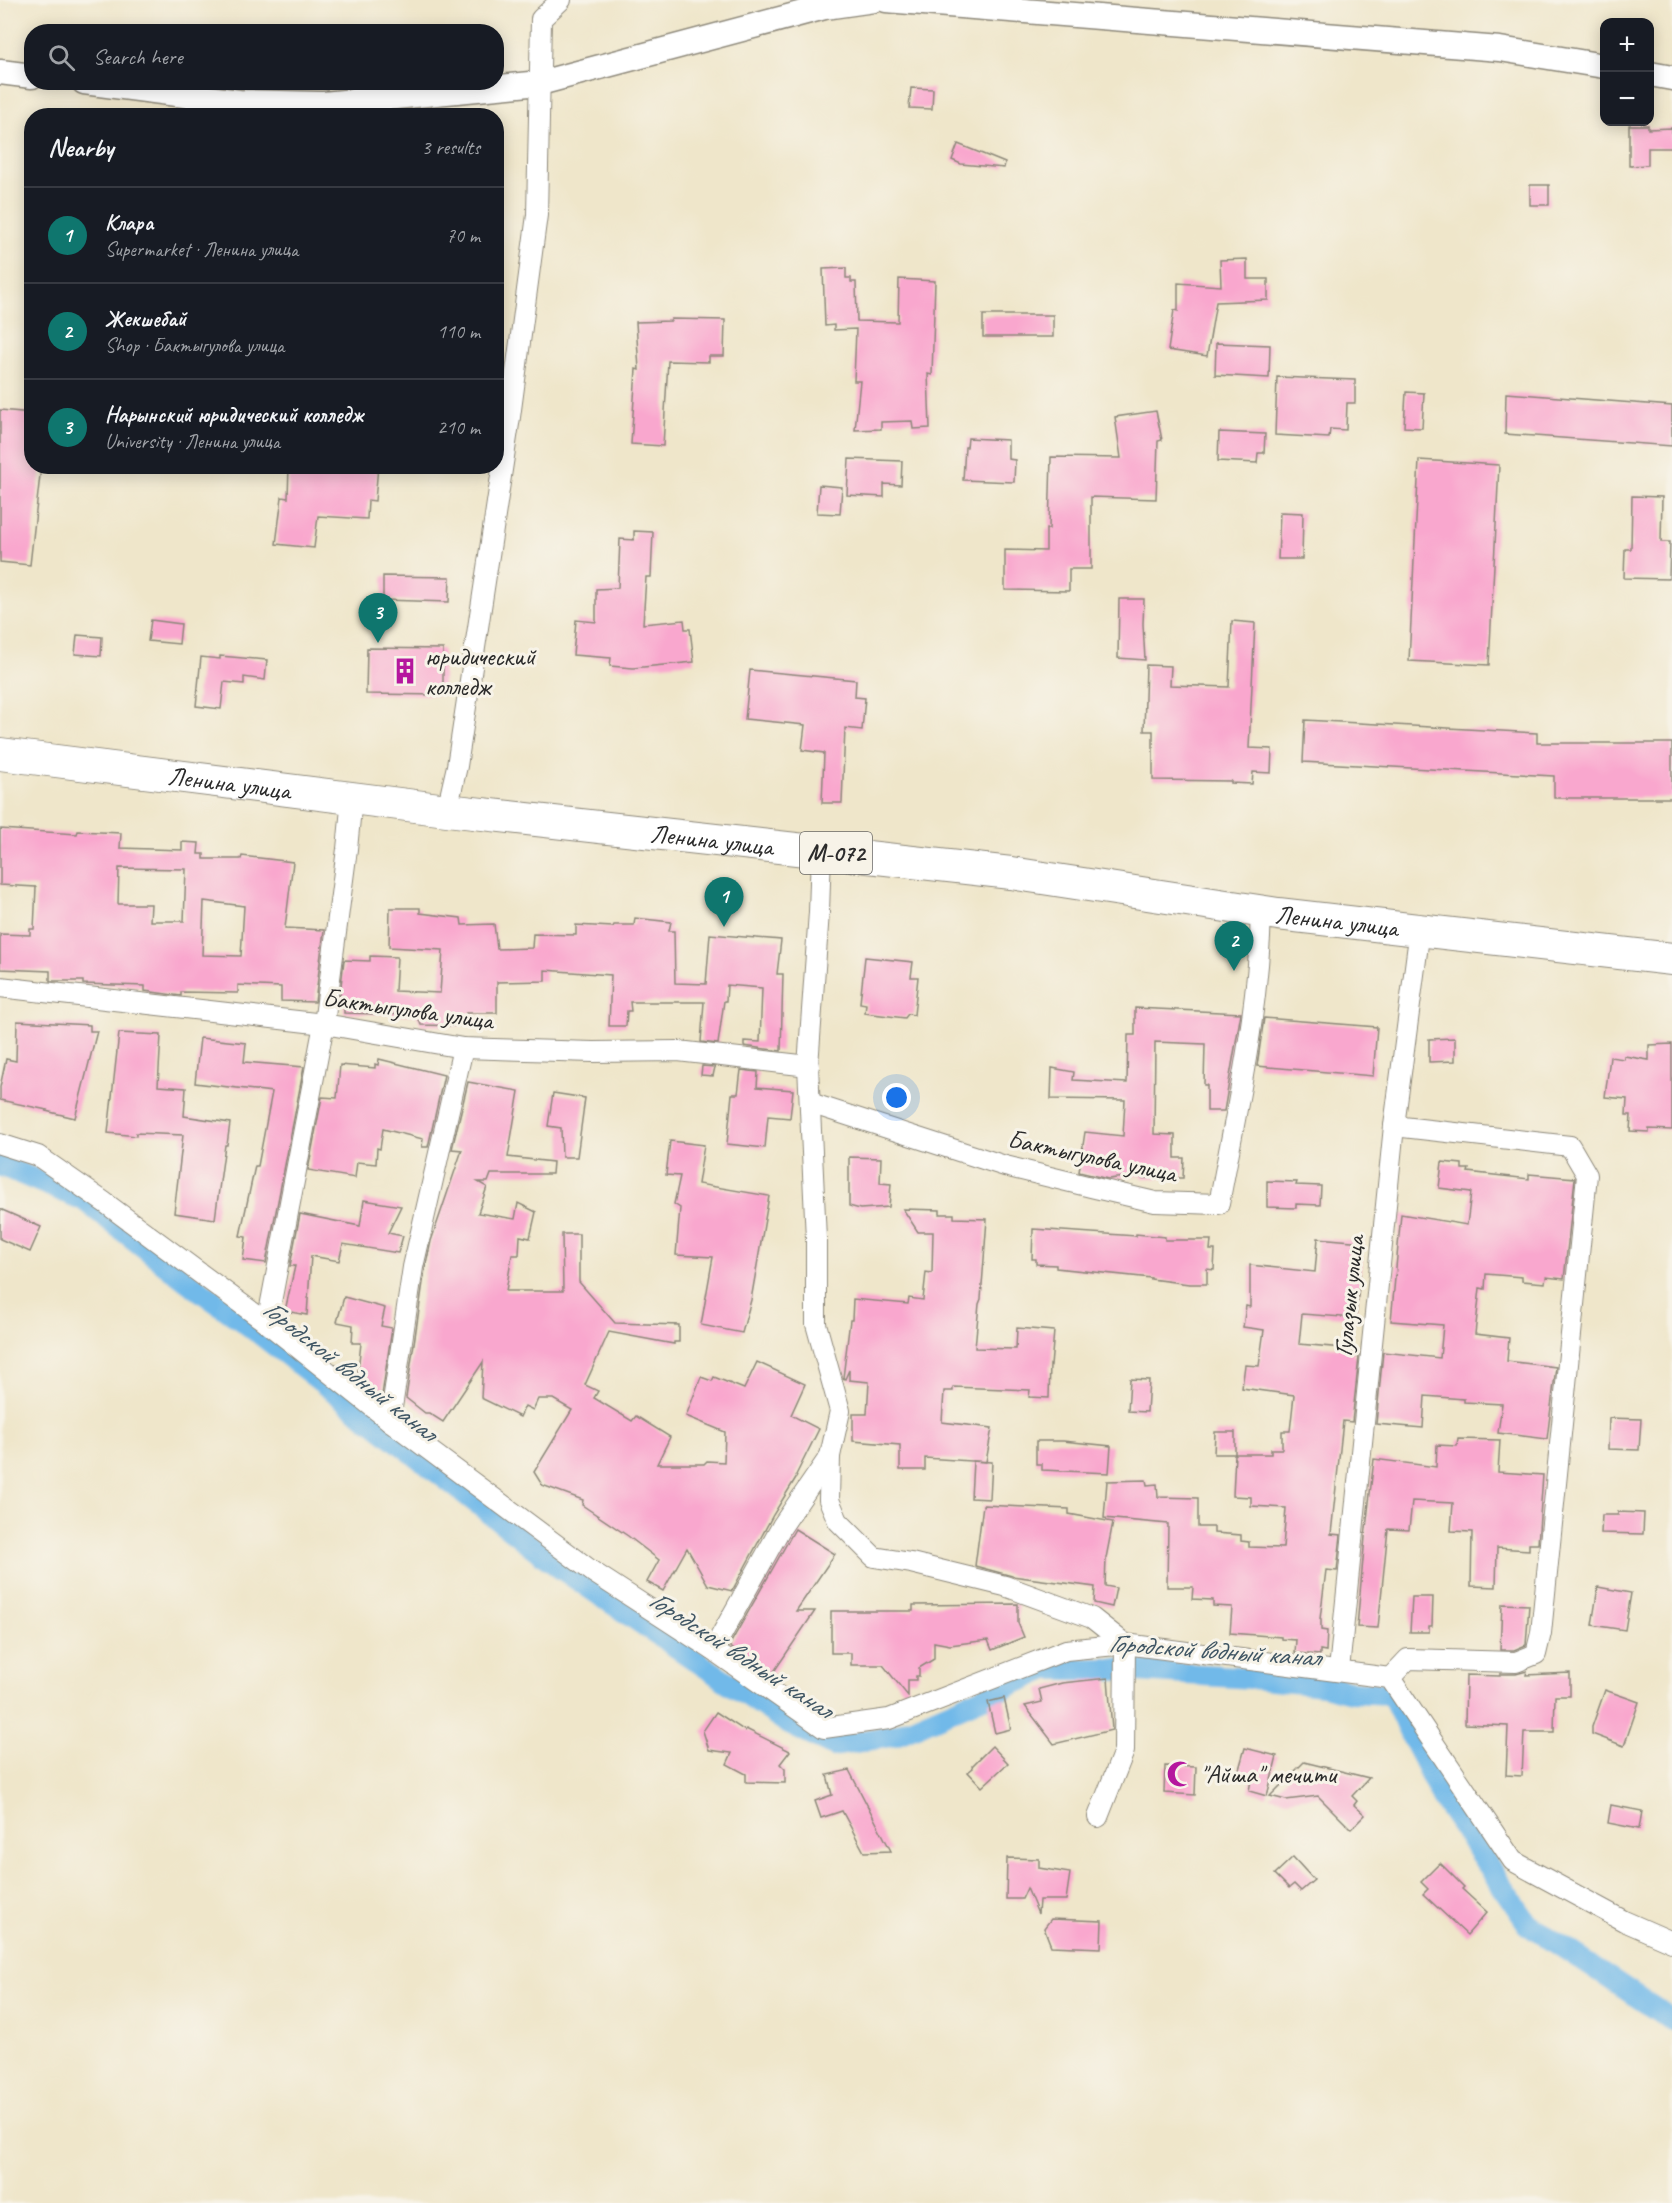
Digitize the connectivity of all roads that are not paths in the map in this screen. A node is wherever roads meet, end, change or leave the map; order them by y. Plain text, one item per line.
1 (561, 0) edge
2 (874, 0) edge
3 (886, 0) edge
4 (1600, 65) edge
5 (0, 72) edge
6 (24, 75) edge
7 (1654, 75) edge
8 (1672, 78) edge
9 (540, 83) junction
10 (504, 86) edge
11 (146, 90) edge
12 (468, 90) edge
13 (504, 457) edge
14 (501, 474) edge
15 (0, 754) edge
16 (352, 798) junction
17 (447, 810) junction
18 (821, 852) junction
19 (1261, 911) junction
20 (1420, 929) junction
21 (1672, 959) edge
22 (0, 987) edge
23 (324, 1024) junction
24 (463, 1048) junction
25 (809, 1066) junction
26 (810, 1103) junction
27 (1394, 1126) junction
28 (0, 1144) edge
29 (267, 1323) junction
30 (390, 1421) junction
31 (830, 1456) junction
32 (1125, 1644) junction
33 (713, 1650) junction
34 (1339, 1670) junction
35 (1390, 1678) junction
36 (1098, 1817) dead end
37 (1672, 1942) edge

1 - 9 street
2 - 9 street
3 - 4 street
5 - 6 street
7 - 8 street
9 - 10 street
9 - 13 street
11 - 12 street
14 - 17 street
15 - 16 main road, Ленина улица / М-072
16 - 17 main road, Ленина улица / М-072
16 - 23 street
17 - 18 main road, Ленина улица / М-072
18 - 19 main road, Ленина улица / М-072
18 - 25 street
19 - 20 main road, Ленина улица / М-072
19 - 26 street, Бактыгулова улица
20 - 21 main road, Ленина улица / М-072
20 - 27 street, Гулазык улица
22 - 23 street, Бактыгулова улица
23 - 24 street, Бактыгулова улица
23 - 29 street
24 - 25 street, Бактыгулова улица
24 - 30 street
25 - 26 street
26 - 31 street
27 - 34 street, Гулазык улица
27 - 35 street
28 - 29 street
29 - 30 street
30 - 33 street
31 - 32 street
31 - 33 street
32 - 33 street
32 - 34 street
32 - 36 street
34 - 35 street
35 - 37 street

